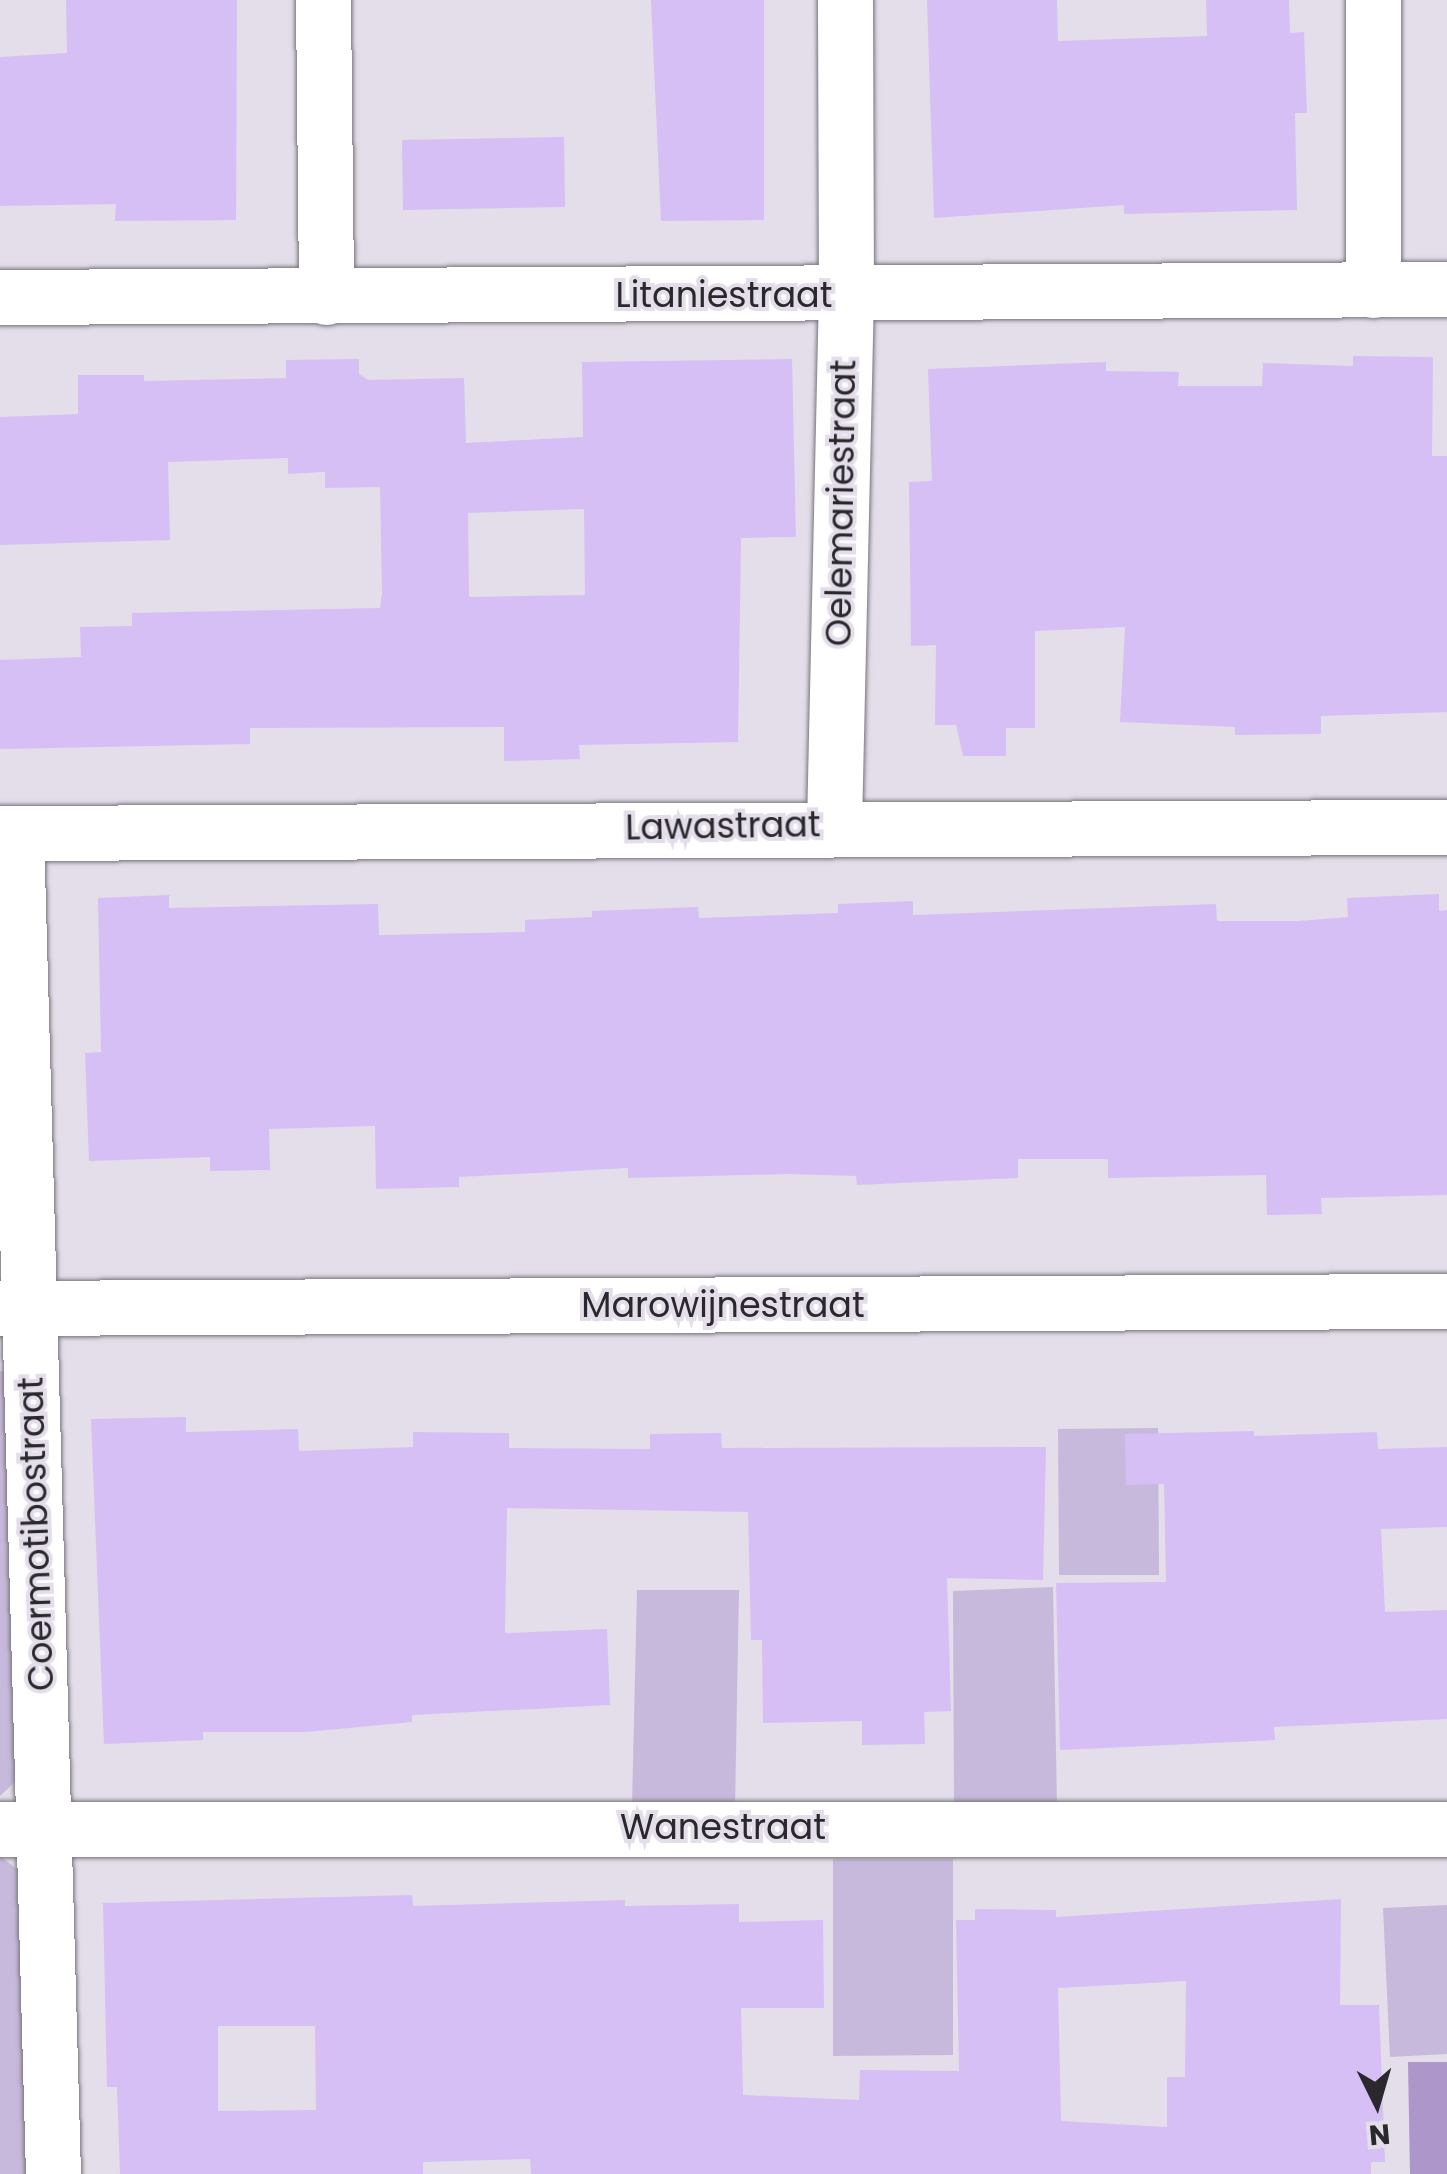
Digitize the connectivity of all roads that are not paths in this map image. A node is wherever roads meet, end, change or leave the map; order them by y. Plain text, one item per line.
1 (323, 0) edge
2 (845, 0) edge
3 (1373, 0) edge
4 (1447, 289) edge
5 (1373, 290) junction
6 (846, 294) junction
7 (0, 297) edge
8 (326, 297) junction
9 (834, 825) junction
10 (1447, 827) edge
11 (8, 833) edge
12 (1447, 1300) edge
13 (14, 1308) edge
14 (23, 1827) edge
15 (1447, 1829) edge
16 (54, 2174) edge

1 - 8 street
2 - 6 street, Oelemariestraat
3 - 5 street
4 - 5 street, Litaniestraat
5 - 6 street, Litaniestraat
6 - 8 street, Litaniestraat
6 - 9 street, Oelemariestraat
7 - 8 street, Litaniestraat
9 - 10 street, Lawastraat
9 - 11 street, Lawastraat
11 - 13 street, Coermotibostraat
12 - 13 street, Marowijnestraat
13 - 14 street, Coermotibostraat
14 - 15 street, Wanestraat
14 - 16 street, Coermotibostraat

